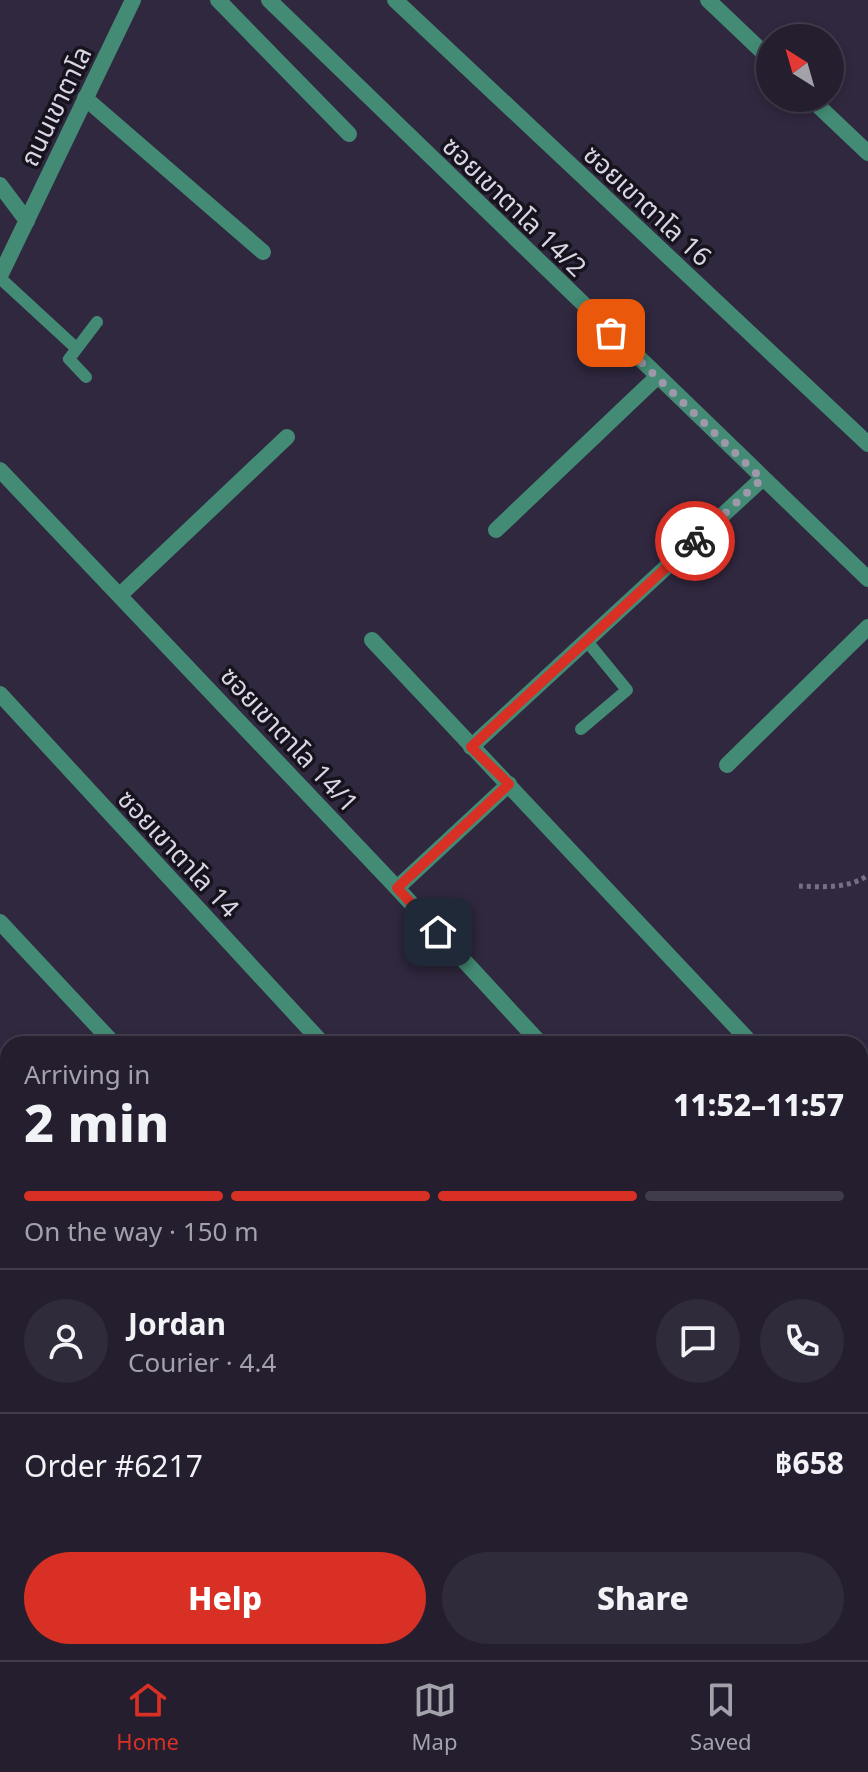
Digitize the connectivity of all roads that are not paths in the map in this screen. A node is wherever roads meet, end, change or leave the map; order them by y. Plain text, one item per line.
1 (133, 0) edge
2 (218, 0) edge
3 (269, 0) edge
4 (395, 0) edge
5 (708, 0) edge
6 (756, 46) edge
7 (85, 98) junction
8 (825, 112) edge
9 (349, 134) dead end
10 (868, 153) edge
11 (0, 185) edge
12 (27, 221) junction
13 (263, 252) dead end
14 (0, 277) edge
15 (97, 322) dead end
16 (76, 348) junction
17 (86, 377) dead end
18 (657, 377) junction
19 (287, 437) dead end
20 (868, 444) edge
21 (0, 470) edge
22 (762, 479) junction
23 (496, 530) dead end
24 (868, 579) edge
25 (120, 595) junction
26 (868, 627) edge
27 (372, 640) dead end
28 (586, 640) junction
29 (0, 694) edge
30 (581, 729) dead end
31 (471, 747) junction
32 (727, 765) dead end
33 (509, 784) junction
34 (397, 888) junction
35 (0, 922) edge
36 (107, 1036) edge
37 (316, 1036) edge
38 (534, 1036) edge
39 (745, 1036) edge

1 - 7 street, ถนนเขาตาโล
2 - 9 street
3 - 18 street, ซอยเขาตาโล 14/2
4 - 20 street, ซอยเขาตาโล 16
5 - 6 street
7 - 12 street, ถนนเขาตาโล
7 - 13 street
8 - 10 street
11 - 12 street
12 - 14 street, ถนนเขาตาโล
14 - 16 lane
15 - 16 lane
16 - 17 lane
18 - 22 street, ซอยเขาตาโล 14/2
18 - 23 street
19 - 25 street
21 - 25 street, ซอยเขาตาโล 14/1
22 - 24 street, ซอยเขาตาโล 14/2
22 - 28 street
25 - 34 street, ซอยเขาตาโล 14/1
26 - 32 street
27 - 31 street
28 - 30 lane
28 - 31 street
29 - 37 street, ซอยเขาตาโล 14
31 - 33 street
33 - 34 street
33 - 39 street
34 - 38 street, ซอยเขาตาโล 14/1
35 - 36 street

